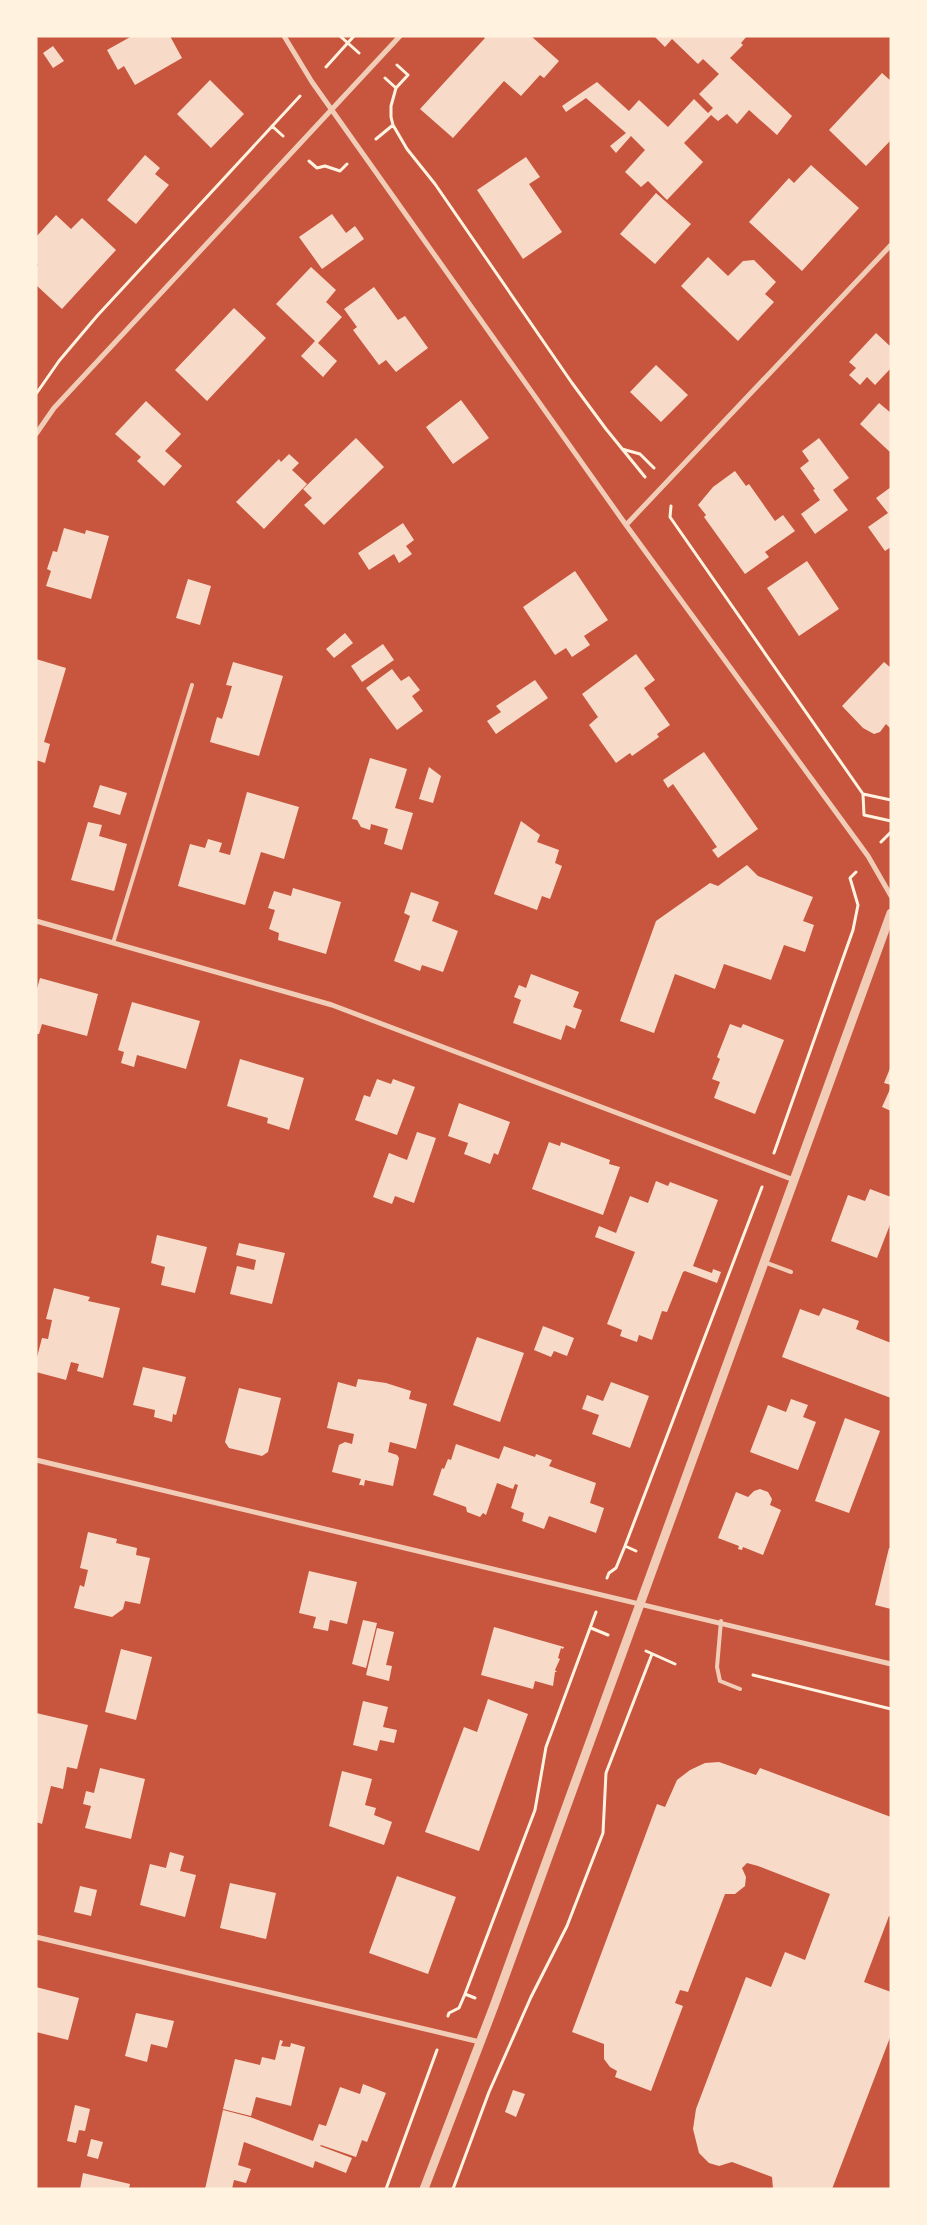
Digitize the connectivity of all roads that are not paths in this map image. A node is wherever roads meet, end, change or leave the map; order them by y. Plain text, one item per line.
1 (284, 36) edge
2 (400, 36) edge
3 (331, 109) junction
4 (891, 245) edge
5 (36, 434) edge
6 (626, 525) junction
7 (192, 684) dead end
8 (891, 896) edge
9 (891, 914) edge
10 (36, 921) edge
11 (113, 943) junction
12 (794, 1180) junction
13 (764, 1262) junction
14 (791, 1272) dead end
15 (36, 1460) edge
16 (640, 1602) junction
17 (721, 1622) junction
18 (891, 1664) edge
19 (740, 1689) dead end
20 (36, 1937) edge
21 (480, 2042) junction
22 (424, 2189) edge

1 - 3 street
2 - 3 street
3 - 5 street
3 - 6 street
4 - 6 street
6 - 8 street
7 - 11 lane
9 - 12 street
10 - 11 street
11 - 12 street
12 - 13 street
13 - 14 lane
13 - 16 street
15 - 16 street
16 - 17 street
16 - 21 street
17 - 18 street
17 - 19 lane
20 - 21 street
21 - 22 street

